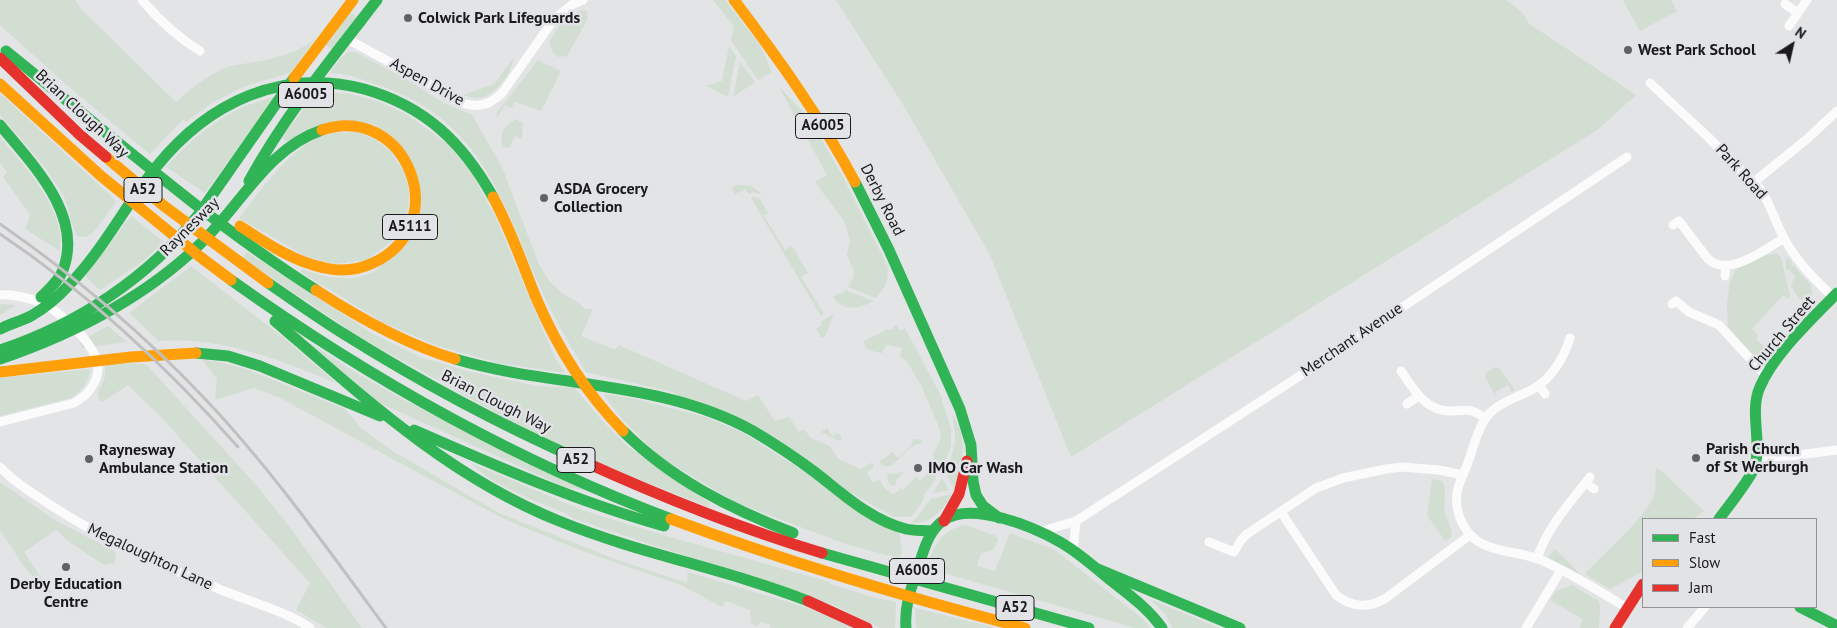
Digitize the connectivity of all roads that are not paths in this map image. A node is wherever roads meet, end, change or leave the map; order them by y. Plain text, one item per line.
1 (142, 0) edge
2 (353, 0) edge
3 (377, 0) edge
4 (584, 0) edge
5 (734, 0) edge
6 (1807, 0) edge
7 (1785, 4) dead end
8 (1798, 12) junction
9 (1789, 26) dead end
10 (346, 39) junction
11 (0, 46) edge
12 (200, 51) dead end
13 (0, 58) edge
14 (1650, 83) dead end
15 (0, 84) edge
16 (1837, 111) edge
17 (0, 125) edge
18 (1627, 158) dead end
19 (1754, 182) junction
20 (177, 190) junction
21 (242, 194) junction
22 (1673, 226) dead end
23 (1784, 238) junction
24 (209, 264) junction
25 (1726, 266) junction
26 (1725, 276) dead end
27 (0, 295) edge
28 (1835, 295) edge
29 (1672, 304) dead end
30 (29, 314) junction
31 (66, 327) junction
32 (0, 329) edge
33 (1570, 338) dead end
34 (0, 350) edge
35 (0, 358) edge
36 (1401, 371) dead end
37 (0, 372) edge
38 (1766, 376) junction
39 (1539, 385) junction
40 (1545, 394) dead end
41 (1418, 396) junction
42 (1407, 404) dead end
43 (1485, 418) junction
44 (0, 422) edge
45 (968, 434) junction
46 (1837, 450) edge
47 (1757, 457) junction
48 (0, 467) edge
49 (1463, 475) junction
50 (1594, 489) dead end
51 (1280, 512) junction
52 (999, 518) junction
53 (1720, 518) edge
54 (944, 521) junction
55 (1076, 521) junction
56 (932, 531) junction
57 (1039, 532) junction
58 (713, 535) junction
59 (1470, 535) junction
60 (1209, 542) dead end
61 (1073, 551) junction
62 (1537, 559) junction
63 (873, 569) junction
64 (1098, 569) junction
65 (1561, 570) junction
66 (1642, 586) edge
67 (1627, 608) junction
68 (1704, 608) edge
69 (1802, 608) edge
70 (1837, 626) edge
71 (310, 628) edge
72 (867, 628) edge
73 (906, 628) edge
74 (1025, 628) edge
75 (1090, 628) edge
76 (1162, 628) edge
77 (1240, 628) edge
78 (1526, 628) edge
79 (1615, 628) edge
80 (1687, 628) edge

1 - 12 street
2 - 31 main road, Raynesway / A6005
3 - 10 main road, Raynesway / A6005
4 - 10 street, Aspen Drive
5 - 45 main road, Derby Road / A6005
6 - 8 street
7 - 8 street
8 - 9 street
10 - 21 main road, Raynesway / A6005
11 - 20 main road
13 - 63 main road, Brian Clough Way / A52
14 - 19 street, Park Road
15 - 24 main road, Brian Clough Way / A52
16 - 19 street
17 - 30 main road
18 - 55 street, Merchant Avenue
19 - 23 street, Park Road
20 - 21 main road, A5111
20 - 56 main road
21 - 31 main road, Raynesway / A5111
22 - 25 street
23 - 25 street
23 - 28 street, Park Road
24 - 58 main road, Brian Clough Way / A52
24 - 72 main road
25 - 26 street
27 - 31 street
28 - 38 main road, Church Street
29 - 38 street
30 - 32 main road
30 - 63 main road
31 - 34 main road, Raynesway / A6005
31 - 35 main road, Raynesway / A5111
31 - 44 street
33 - 39 street
36 - 41 street
37 - 58 main road
38 - 47 main road, Church Street
39 - 40 street
39 - 43 street
41 - 42 street
41 - 43 street
43 - 49 street
45 - 52 main road, Derby Road / A6005
45 - 54 main road, Derby Road / A6005
46 - 47 street
47 - 53 main road
48 - 71 street, Megaloughton Lane
49 - 51 street
49 - 59 street
50 - 62 street
51 - 59 street
51 - 60 street
52 - 54 main road
52 - 57 main road, A6005
54 - 56 main road, A6005
55 - 57 street, Merchant Avenue
55 - 61 street
56 - 73 main road, A6005
57 - 61 main road, A6005
58 - 74 main road, Brian Clough Way / A52
59 - 62 street
61 - 64 main road, A6005
62 - 65 street
63 - 75 main road, Brian Clough Way / A52
64 - 76 main road, A6005
64 - 77 main road
65 - 67 street
65 - 78 street
66 - 67 main road
67 - 79 main road
68 - 80 street
69 - 70 main road

